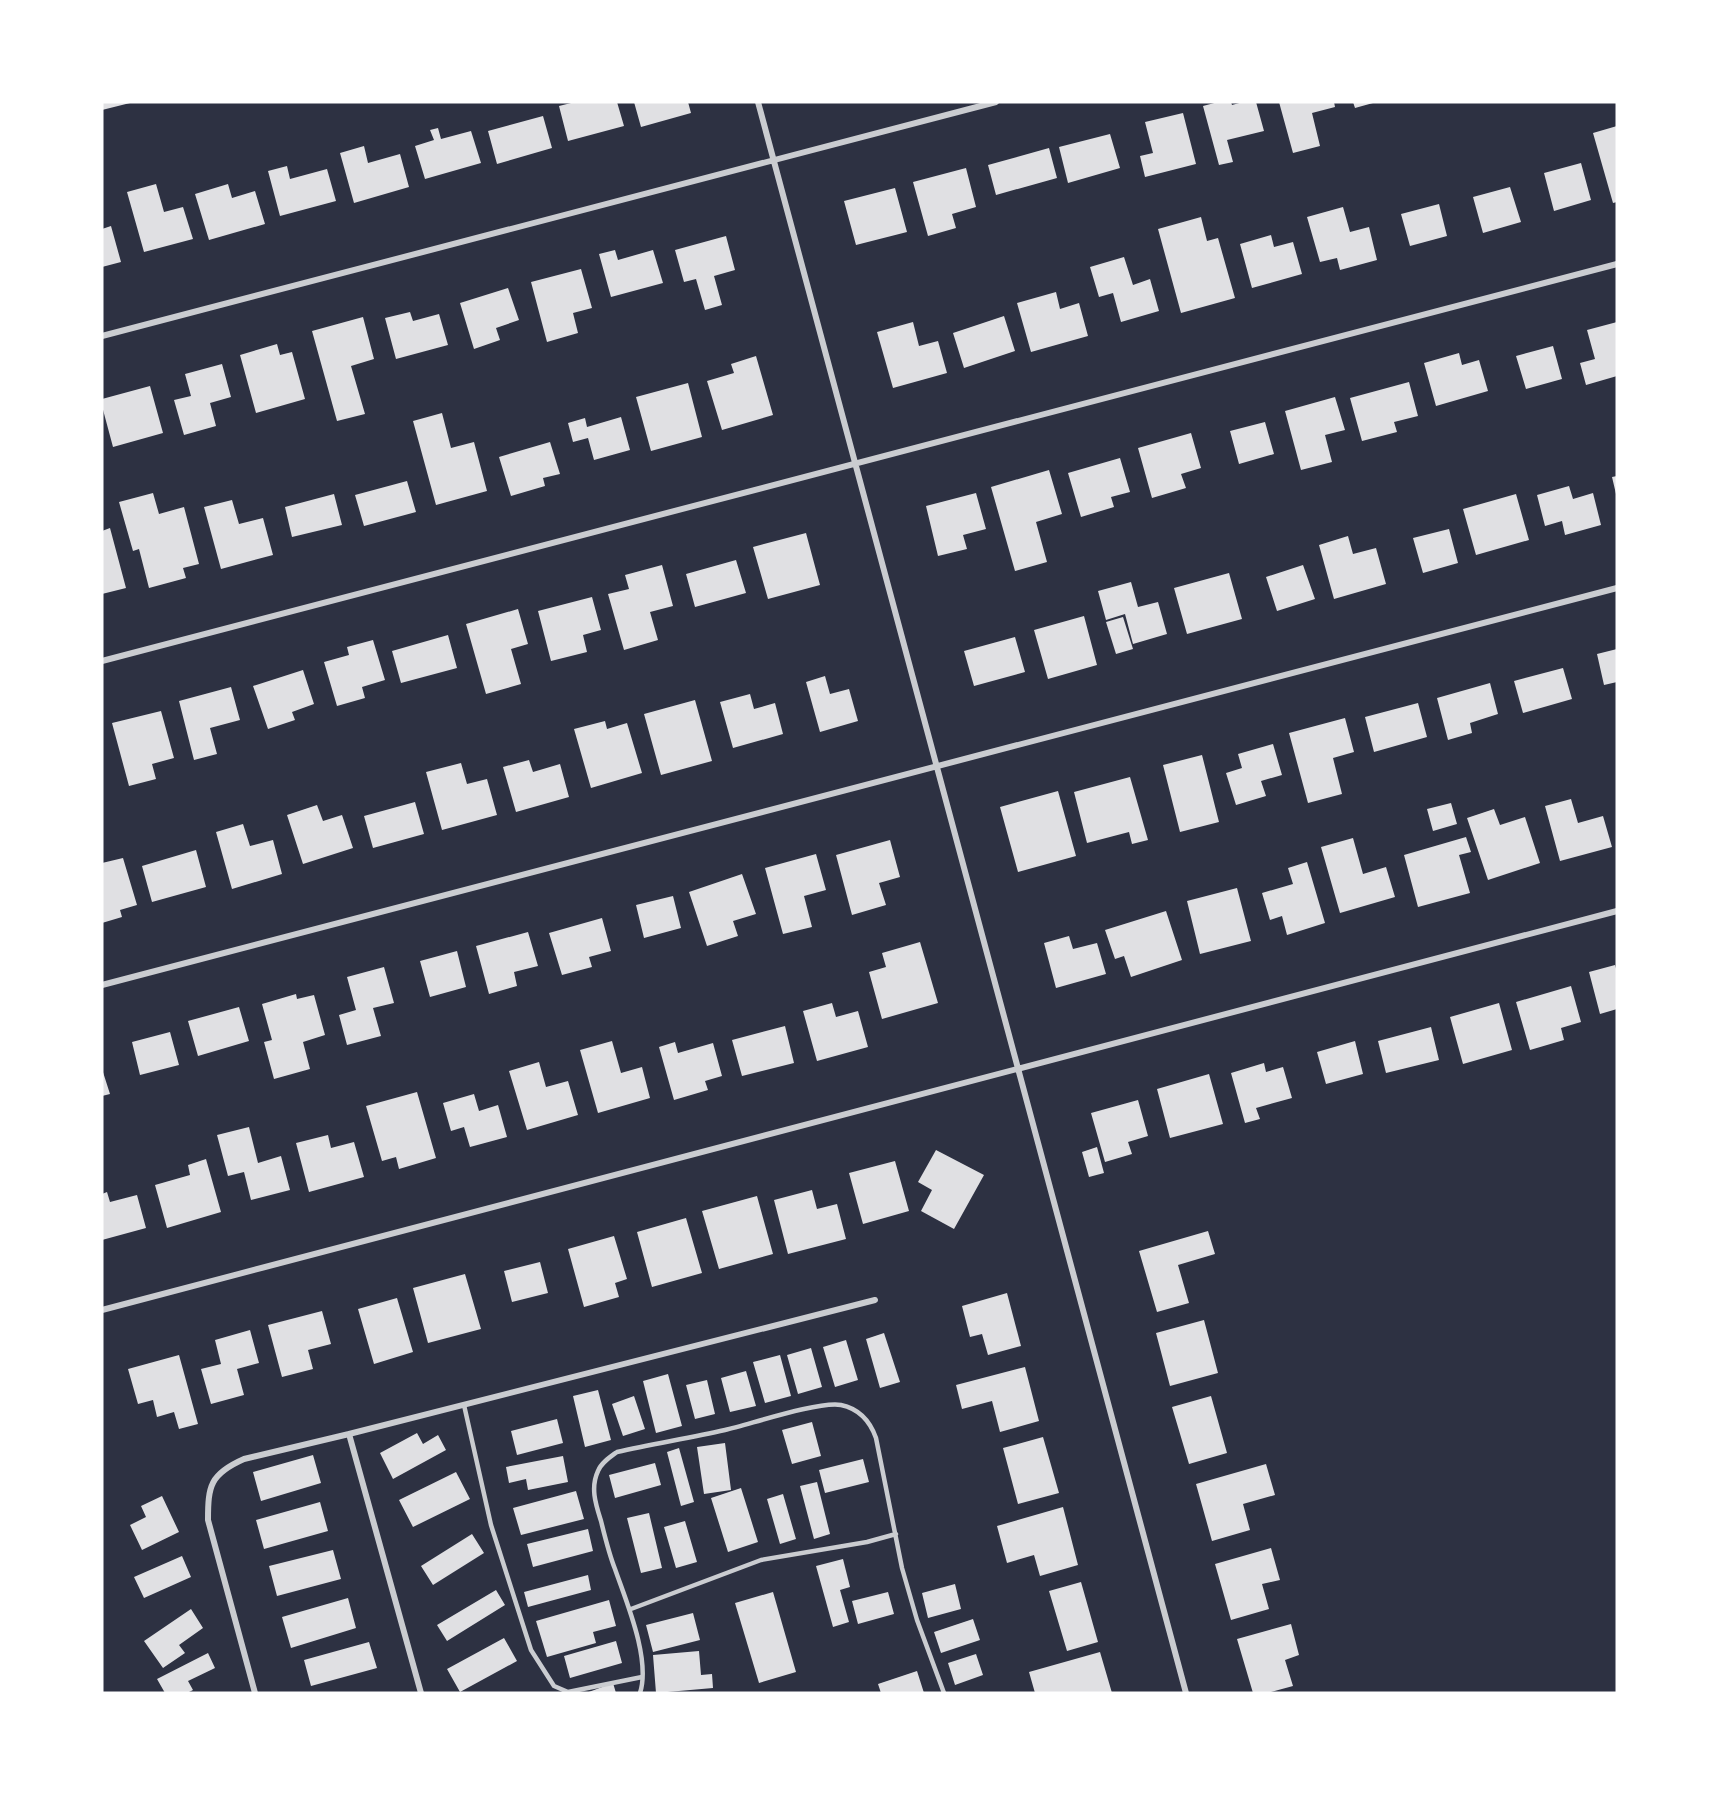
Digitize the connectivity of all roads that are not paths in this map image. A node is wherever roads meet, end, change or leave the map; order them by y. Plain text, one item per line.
1 (758, 102) edge
2 (996, 102) edge
3 (773, 160) junction
4 (1617, 264) edge
5 (102, 336) edge
6 (855, 464) junction
7 (1617, 588) edge
8 (102, 660) edge
9 (936, 766) junction
10 (1617, 911) edge
11 (102, 985) edge
12 (1018, 1070) junction
13 (875, 1300) dead end
14 (102, 1310) edge
15 (464, 1405) junction
16 (349, 1434) junction
17 (896, 1533) junction
18 (631, 1609) junction
19 (642, 1677) junction
20 (255, 1693) edge
21 (421, 1693) edge
22 (640, 1693) edge
23 (944, 1693) edge
24 (1186, 1693) edge

1 - 3 street
2 - 3 street
3 - 5 street
3 - 6 street
4 - 6 street
6 - 8 street
6 - 9 street
7 - 9 street
9 - 11 street
9 - 12 street
10 - 12 street
12 - 14 street
12 - 24 street
13 - 15 street
15 - 16 street
15 - 19 lane
16 - 20 street
16 - 21 street
17 - 18 lane
17 - 18 lane
17 - 23 lane
18 - 19 lane
19 - 22 lane

